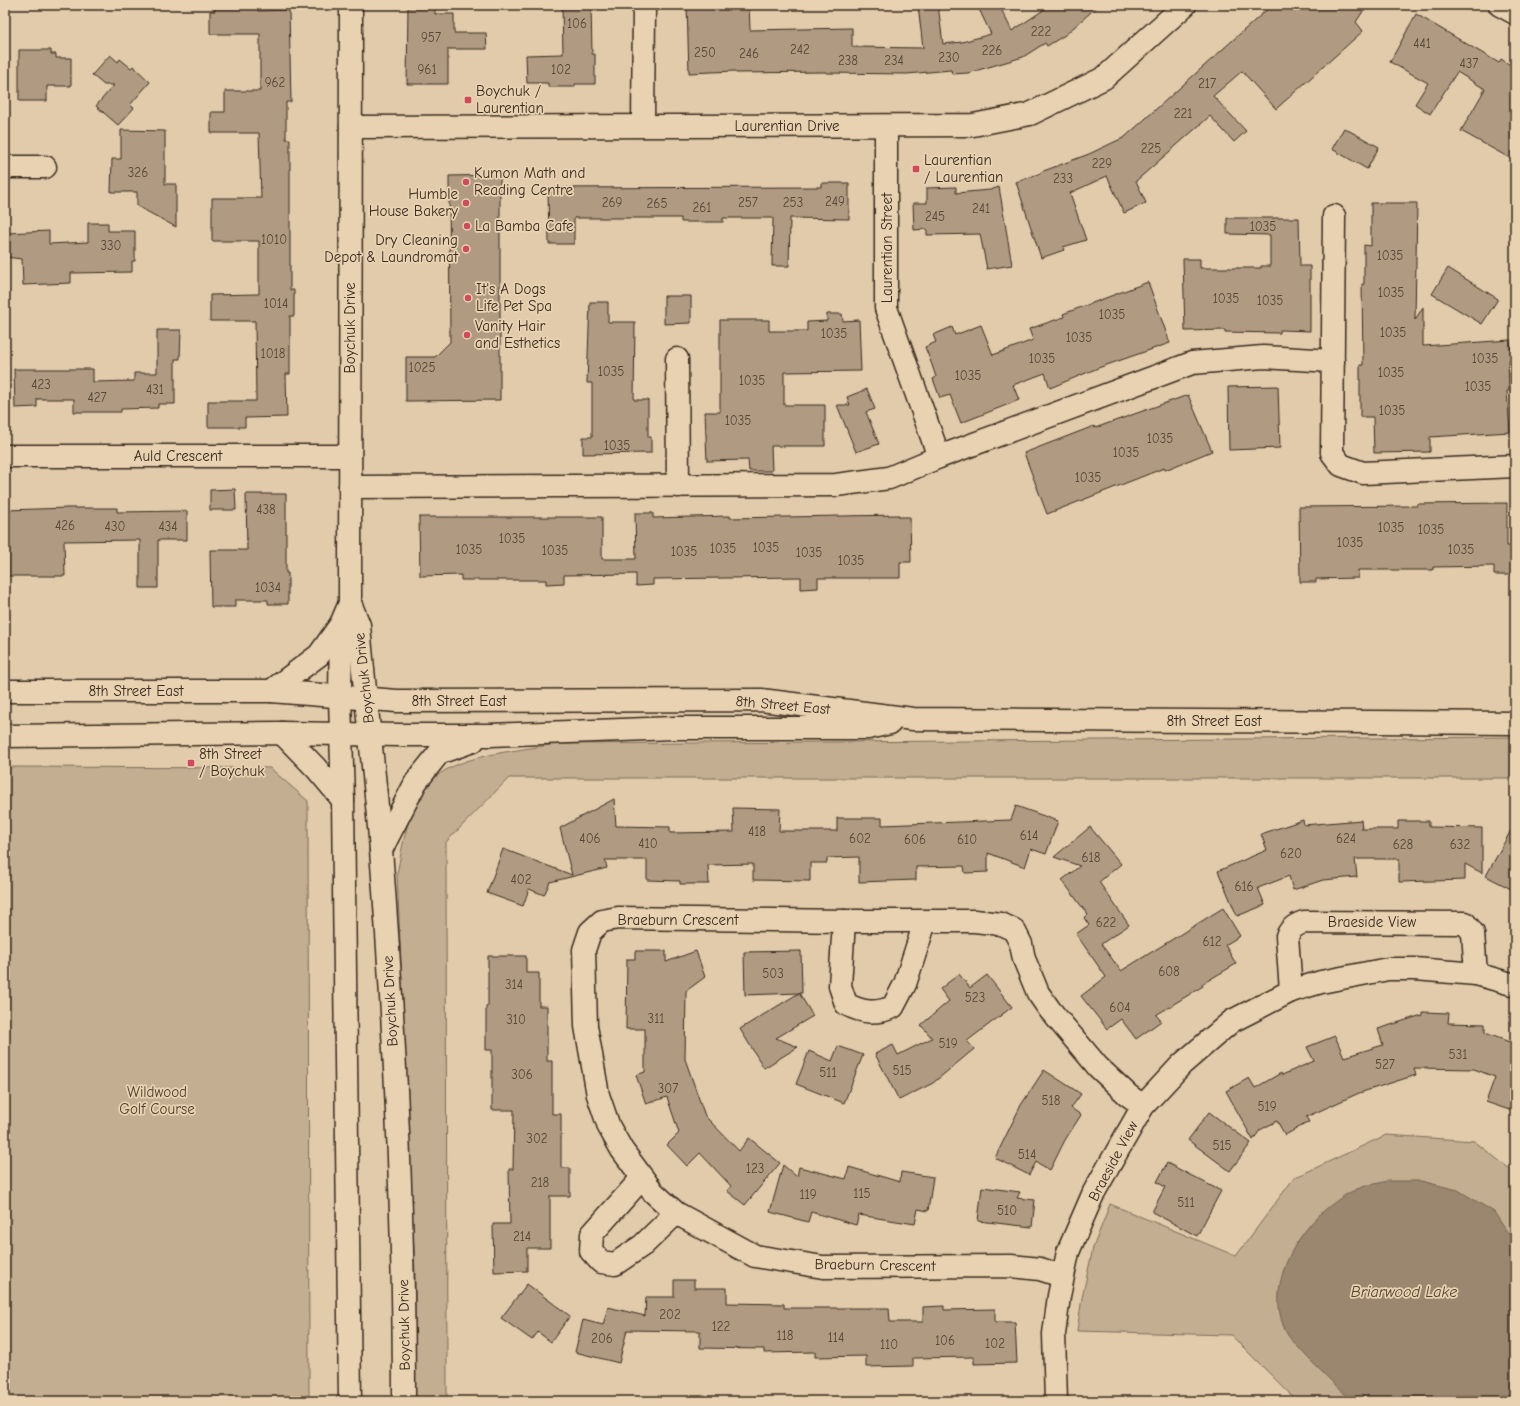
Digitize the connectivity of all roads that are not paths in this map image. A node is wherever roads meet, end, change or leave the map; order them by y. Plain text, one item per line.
1 (351, 5) edge
2 (644, 5) edge
3 (1186, 5) edge
4 (1500, 5) edge
5 (1515, 13) edge
6 (644, 125) junction
7 (886, 126) junction
8 (351, 127) junction
9 (5, 167) edge
10 (46, 167) dead end
11 (1334, 216) dead end
12 (677, 359) dead end
13 (1333, 361) junction
14 (5, 456) edge
15 (350, 456) junction
16 (939, 457) junction
17 (1515, 466) edge
18 (678, 486) junction
19 (350, 487) junction
20 (350, 603) junction
21 (341, 624) junction
22 (5, 690) edge
23 (271, 691) junction
24 (340, 698) junction
25 (366, 700) junction
26 (913, 719) junction
27 (1515, 723) edge
28 (282, 733) junction
29 (342, 734) junction
30 (370, 735) junction
31 (491, 735) junction
32 (5, 736) edge
33 (343, 800) junction
34 (381, 850) junction
35 (844, 921) junction
36 (925, 922) junction
37 (1476, 974) junction
38 (1515, 985) edge
39 (1291, 991) junction
40 (1143, 1106) junction
41 (642, 1178) junction
42 (676, 1213) junction
43 (1062, 1276) junction
44 (350, 1401) edge
45 (404, 1401) edge
46 (1056, 1401) edge

1 - 8 street, Boychuk Drive
2 - 6 street
3 - 7 street, Laurentian Drive
4 - 5 street
6 - 7 street, Laurentian Drive
6 - 8 street, Laurentian Drive
7 - 16 street, Laurentian Street
8 - 15 street, Boychuk Drive
9 - 10 street
11 - 13 street
12 - 18 street
13 - 16 street
13 - 17 street
14 - 15 street, Auld Crescent
15 - 19 street, Boychuk Drive
16 - 18 street
18 - 19 street
19 - 20 street, Boychuk Drive
20 - 21 street, Boychuk Drive
20 - 25 street, Boychuk Drive
21 - 23 street
21 - 24 street, Boychuk Drive
22 - 23 street, 8th Street East
23 - 24 street, 8th Street East
24 - 25 street, 8th Street East
24 - 29 street, Boychuk Drive
25 - 26 street, 8th Street East
25 - 30 street, Boychuk Drive
26 - 27 street, 8th Street East
26 - 31 street, 8th Street East
28 - 29 street, 8th Street East
28 - 32 street, 8th Street East
28 - 33 street
29 - 30 street, 8th Street East
29 - 33 street, Boychuk Drive
30 - 31 street, 8th Street East
30 - 34 street, Boychuk Drive
31 - 34 street
33 - 44 street, Boychuk Drive
34 - 45 street, Boychuk Drive
35 - 36 street, Braeburn Crescent
35 - 36 street
35 - 41 street, Braeburn Crescent
36 - 40 street, Braeburn Crescent
37 - 38 street, Braeside View
37 - 39 street, Braeside View
37 - 39 street, Braeside View
39 - 40 street, Braeside View
40 - 43 street, Braeside View
41 - 42 street, Braeburn Crescent
41 - 42 street
42 - 43 street, Braeburn Crescent
43 - 46 street, Braeside View

